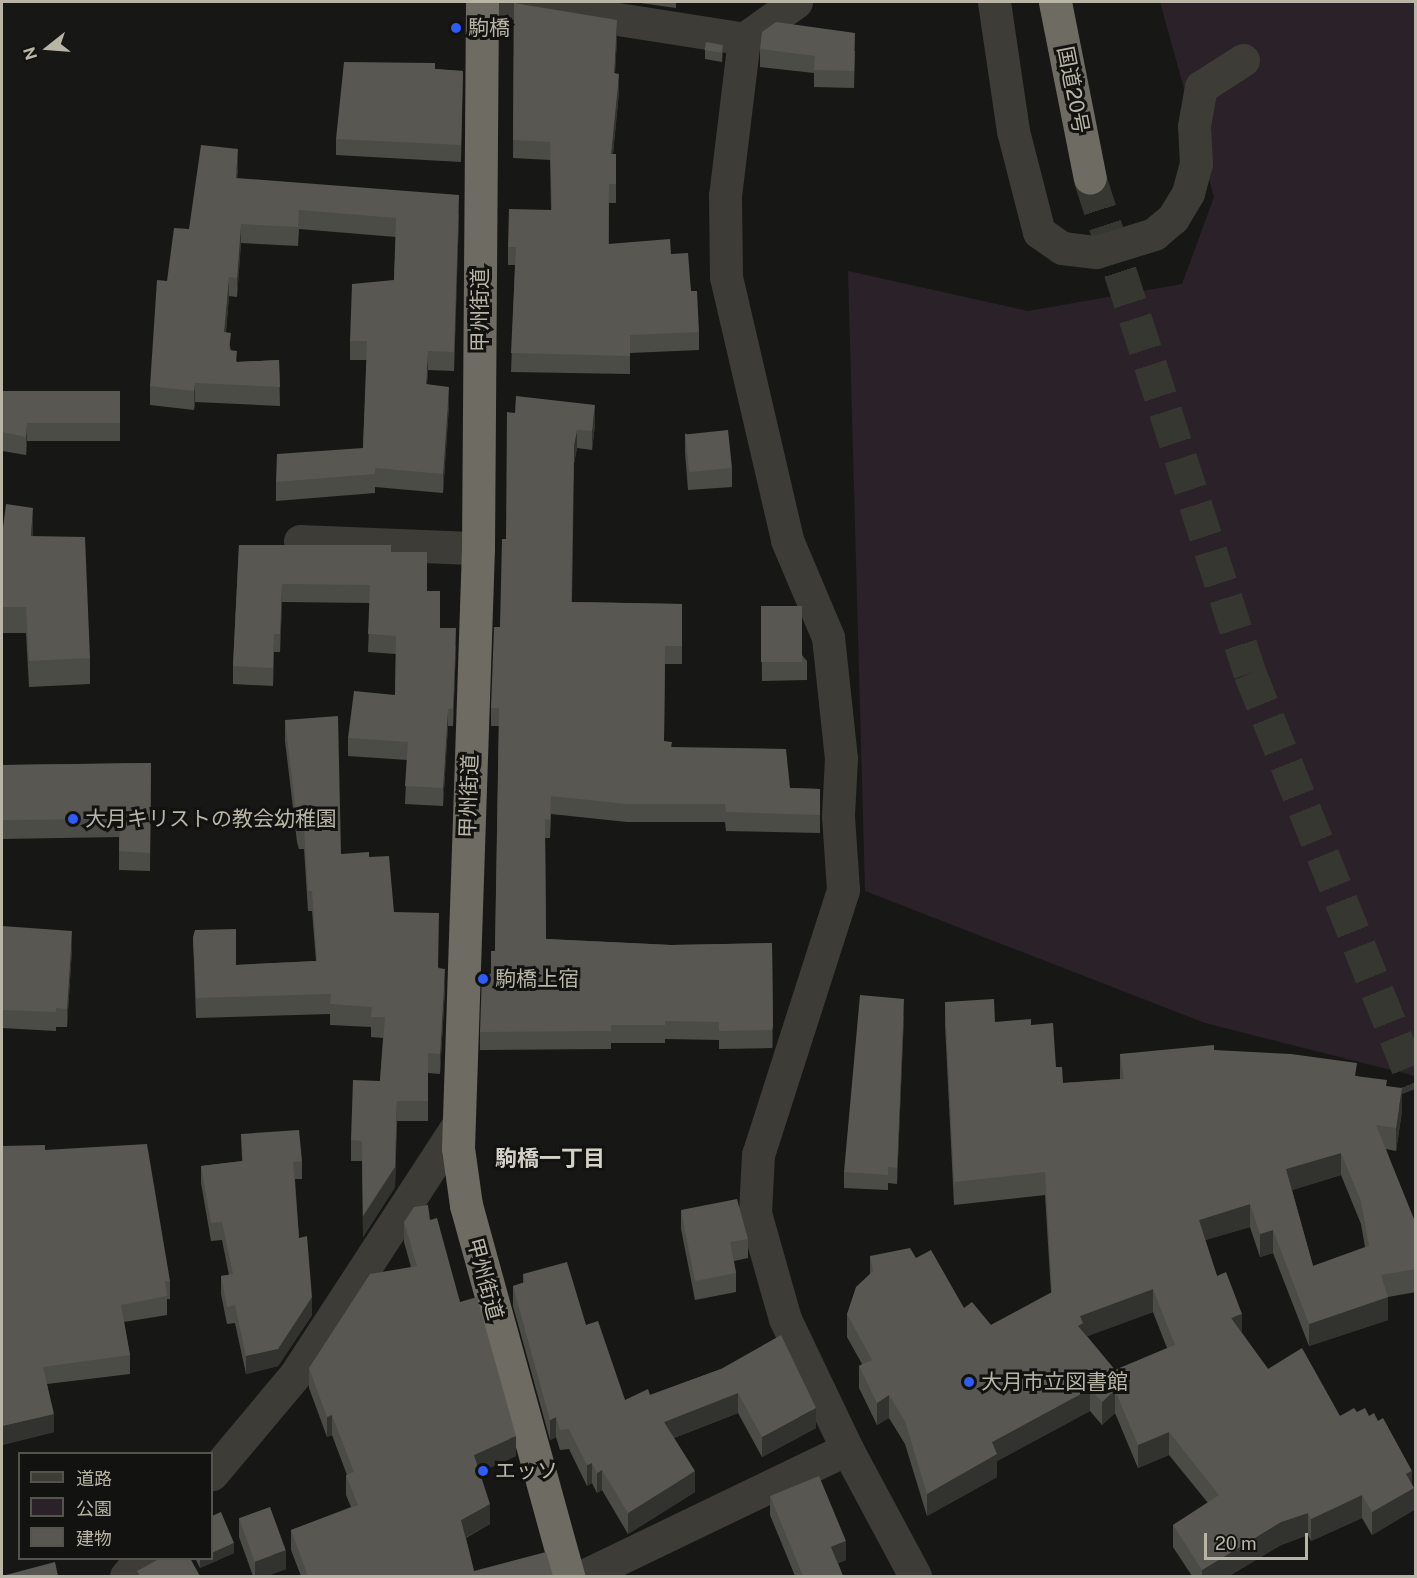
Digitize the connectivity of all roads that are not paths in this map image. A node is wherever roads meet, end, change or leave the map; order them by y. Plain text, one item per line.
1 (482, 2) edge
2 (509, 2) edge
3 (796, 2) edge
4 (994, 2) edge
5 (1055, 2) edge
6 (744, 39) junction
7 (1243, 60) dead end
8 (1090, 178) tunnel mouth
9 (300, 541) dead end
10 (478, 548) junction
11 (458, 1125) junction
12 (847, 1449) junction
13 (213, 1473) edge
14 (139, 1560) edge
15 (126, 1576) edge
16 (568, 1576) edge
17 (583, 1576) edge
18 (915, 1576) edge

1 - 10 highway, 甲州街道
2 - 6 street
3 - 6 street
4 - 7 street
5 - 8 highway, 国道20号
6 - 12 street
9 - 10 street
10 - 11 highway, 甲州街道
11 - 13 street
11 - 16 highway, 甲州街道
12 - 17 street
12 - 18 street
14 - 15 street

